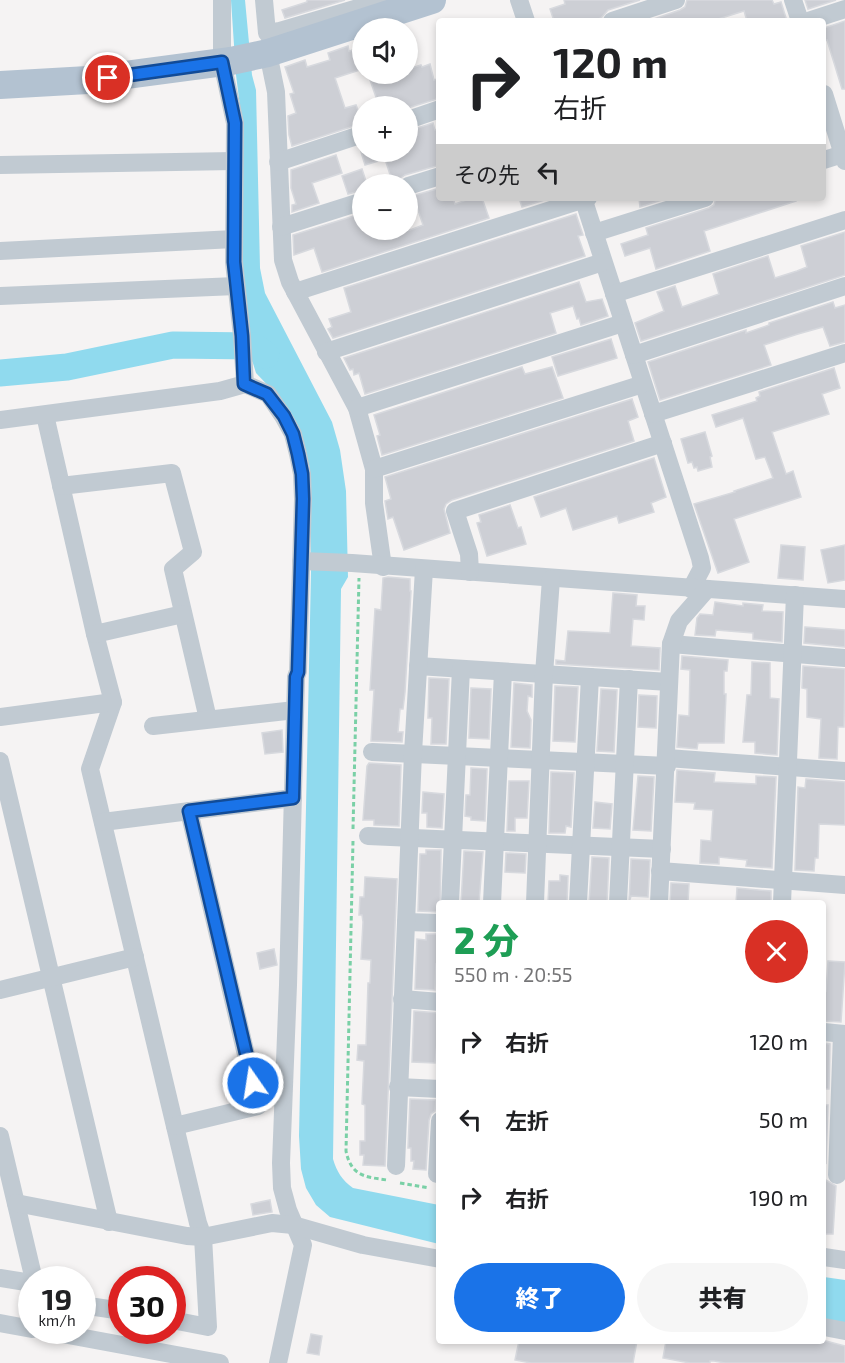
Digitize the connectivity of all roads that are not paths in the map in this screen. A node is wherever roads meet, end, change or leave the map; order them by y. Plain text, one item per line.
1 (222, 0) edge
2 (264, 0) edge
3 (385, 0) edge
4 (429, 0) edge
5 (519, 0) edge
6 (676, 0) edge
7 (793, 0) edge
8 (845, 9) edge
9 (525, 18) edge
10 (621, 18) edge
11 (799, 18) edge
12 (817, 18) edge
13 (244, 58) junction
14 (0, 84) edge
15 (826, 99) edge
16 (436, 111) edge
17 (418, 117) edge
18 (834, 119) edge
19 (352, 138) edge
20 (844, 158) edge
21 (234, 160) junction
22 (826, 160) edge
23 (278, 162) junction
24 (0, 165) edge
25 (436, 177) edge
26 (418, 183) edge
27 (575, 201) edge
28 (585, 201) edge
29 (695, 201) edge
30 (352, 204) edge
31 (845, 220) edge
32 (281, 227) junction
33 (594, 233) junction
34 (234, 239) junction
35 (0, 251) edge
36 (603, 262) junction
37 (236, 286) junction
38 (845, 286) edge
39 (295, 292) junction
40 (614, 294) junction
41 (0, 296) edge
42 (623, 323) junction
43 (326, 352) junction
44 (845, 353) edge
45 (634, 355) junction
46 (244, 384) junction
47 (643, 384) junction
48 (357, 408) junction
49 (653, 414) junction
50 (45, 415) junction
51 (0, 420) edge
52 (663, 443) junction
53 (374, 469) junction
54 (61, 486) junction
55 (304, 561) junction
56 (383, 567) junction
57 (424, 568) junction
58 (470, 572) junction
59 (551, 579) junction
60 (699, 589) junction
61 (795, 595) junction
62 (845, 599) edge
63 (183, 614) junction
64 (95, 634) junction
65 (671, 644) junction
66 (792, 654) junction
67 (845, 658) edge
68 (418, 666) junction
69 (461, 669) junction
70 (503, 672) junction
71 (544, 675) junction
72 (590, 677) junction
73 (629, 679) junction
74 (669, 682) junction
75 (112, 702) junction
76 (295, 710) junction
77 (0, 717) edge
78 (208, 719) junction
79 (153, 726) dead end
80 (372, 752) dead end
81 (413, 753) junction
82 (458, 755) junction
83 (499, 757) junction
84 (541, 759) junction
85 (0, 761) edge
86 (586, 762) junction
87 (667, 762) junction
88 (625, 764) junction
89 (788, 766) junction
90 (845, 771) edge
91 (293, 798) junction
92 (189, 811) junction
93 (103, 822) junction
94 (368, 836) dead end
95 (410, 838) junction
96 (454, 840) junction
97 (495, 842) junction
98 (537, 843) junction
99 (580, 845) junction
100 (621, 847) junction
101 (662, 849) junction
102 (660, 871) junction
103 (783, 881) junction
104 (845, 885) edge
105 (450, 900) edge
106 (492, 900) edge
107 (535, 900) edge
108 (578, 900) edge
109 (618, 900) edge
110 (659, 900) edge
111 (783, 900) edge
112 (406, 922) junction
113 (436, 923) edge
114 (135, 957) junction
115 (51, 978) junction
116 (0, 990) edge
117 (402, 999) junction
118 (436, 1002) edge
119 (837, 1033) edge
120 (398, 1087) junction
121 (436, 1089) edge
122 (837, 1090) edge
123 (175, 1126) junction
124 (0, 1136) edge
125 (396, 1166) dead end
126 (835, 1175) edge
127 (16, 1203) junction
128 (109, 1222) junction
129 (293, 1225) junction
130 (203, 1237) junction
131 (826, 1257) edge
132 (436, 1258) edge
133 (845, 1260) edge
134 (30, 1266) edge
135 (0, 1278) edge
136 (18, 1280) edge
137 (186, 1322) edge
138 (0, 1323) edge
139 (18, 1326) edge
140 (826, 1327) edge
141 (845, 1331) edge
142 (96, 1340) edge
143 (220, 1363) edge
144 (278, 1363) edge

1 - 13 street
2 - 3 street
4 - 13 main road
5 - 9 street
6 - 10 street
7 - 11 street
8 - 12 street
13 - 14 main road
13 - 21 street
13 - 23 street
15 - 18 street
16 - 17 street
18 - 20 street
19 - 23 street
20 - 22 street
21 - 24 street
21 - 34 street
23 - 32 street
25 - 26 street
27 - 39 street
28 - 33 street
29 - 33 street
30 - 32 street
31 - 40 street
32 - 39 street
33 - 36 street
34 - 35 street
34 - 37 street
36 - 40 street
36 - 43 street
37 - 41 street
37 - 46 street
38 - 45 street
39 - 43 street
40 - 42 street
42 - 45 street
42 - 48 street
43 - 48 street
44 - 49 street
45 - 47 street
46 - 50 street
46 - 55 street
47 - 49 street
47 - 53 street
48 - 53 street
49 - 52 street
50 - 51 street
50 - 54 street
52 - 58 street
52 - 60 street
53 - 56 street
54 - 63 street
54 - 64 street
55 - 56 street
55 - 76 street
56 - 57 street
57 - 58 street
57 - 68 street
58 - 59 street
59 - 60 street
59 - 71 street
60 - 61 street
60 - 65 street
61 - 62 street
61 - 66 street
63 - 64 street
63 - 78 street
64 - 75 street
65 - 66 street
65 - 74 street
66 - 67 street
66 - 89 street
68 - 69 street
68 - 81 street
69 - 70 street
69 - 82 street
70 - 71 street
70 - 83 street
71 - 72 street
71 - 84 street
72 - 73 street
72 - 86 street
73 - 74 street
73 - 88 street
74 - 87 street
75 - 77 street
75 - 93 street
76 - 78 street
76 - 91 street
78 - 79 street
80 - 81 street
81 - 82 street
81 - 95 street
82 - 83 street
82 - 96 street
83 - 84 street
83 - 97 street
84 - 86 street
84 - 98 street
85 - 115 street
86 - 88 street
86 - 99 street
87 - 88 street
87 - 89 street
87 - 101 street
88 - 100 street
89 - 90 street
89 - 103 street
91 - 92 street
91 - 129 street
92 - 93 street
92 - 123 street
93 - 114 street
94 - 95 street
95 - 96 street
95 - 112 street
96 - 97 street
96 - 105 street
97 - 98 street
97 - 106 street
98 - 99 street
98 - 107 street
99 - 100 street
99 - 108 street
100 - 101 street
100 - 109 street
101 - 102 street
102 - 103 street
102 - 110 street
103 - 104 street
103 - 111 street
112 - 113 street
112 - 117 street
114 - 115 street
114 - 123 street
115 - 116 street
115 - 128 street
117 - 118 street
117 - 120 street
119 - 122 street
120 - 121 street
120 - 125 street
122 - 126 street
123 - 130 street
124 - 127 street
127 - 128 street
127 - 134 street
128 - 130 street
129 - 130 street
129 - 132 street
129 - 144 street
130 - 137 street
131 - 133 street
135 - 136 street
138 - 139 street
140 - 141 street
142 - 143 street

